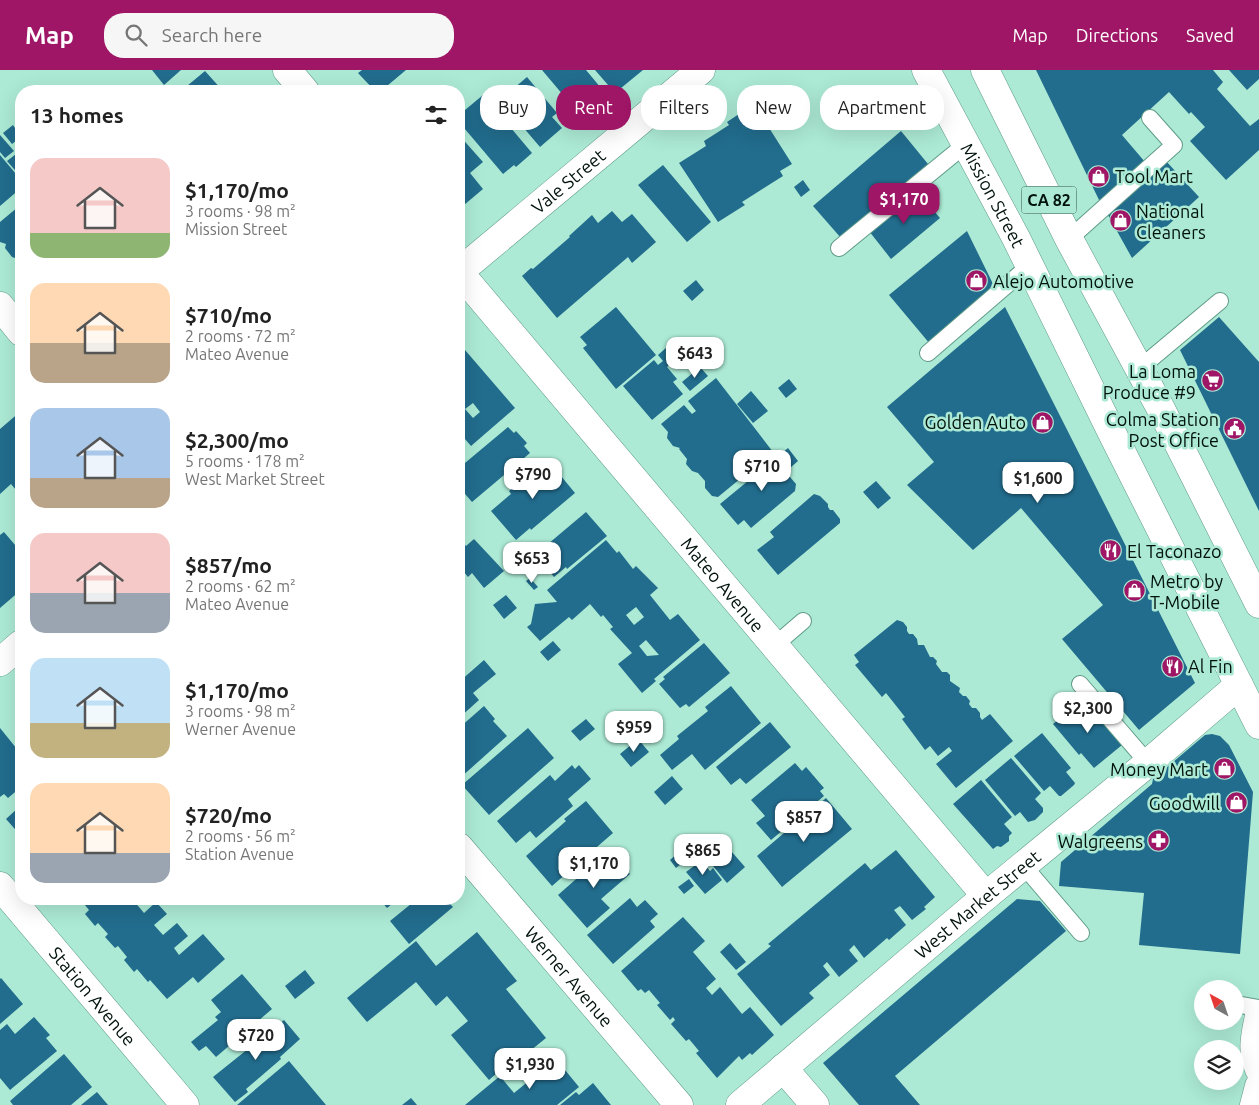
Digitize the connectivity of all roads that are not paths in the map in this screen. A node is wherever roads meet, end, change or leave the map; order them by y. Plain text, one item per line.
1 (287, 70) edge
2 (701, 70) edge
3 (926, 70) edge
4 (985, 70) edge
5 (300, 85) edge
6 (1150, 118) dead end
7 (966, 144) junction
8 (1069, 239) junction
9 (839, 248) dead end
10 (1029, 266) junction
11 (465, 267) edge
12 (465, 279) edge
13 (1220, 300) dead end
14 (0, 306) edge
15 (15, 325) edge
16 (928, 353) dead end
17 (1140, 368) junction
18 (1259, 604) edge
19 (803, 621) dead end
20 (774, 646) junction
21 (15, 649) edge
22 (0, 662) edge
23 (1080, 684) dead end
24 (1239, 685) junction
25 (1259, 725) edge
26 (1148, 763) junction
27 (465, 855) edge
28 (1023, 865) junction
29 (0, 886) edge
30 (986, 896) junction
31 (15, 904) edge
32 (16, 905) edge
33 (1081, 932) dead end
34 (1244, 1006) edge
35 (1259, 1008) edge
36 (1259, 1016) edge
37 (783, 1068) junction
38 (1259, 1069) edge
39 (1259, 1086) edge
40 (185, 1105) edge
41 (679, 1105) edge
42 (740, 1105) edge
43 (815, 1105) edge
44 (1254, 1105) edge

1 - 5 street
2 - 11 street, Vale Street
3 - 7 street, Mission Street / CA 82
4 - 8 street, CA 82
6 - 8 lane
7 - 9 lane
7 - 10 street, Mission Street / CA 82
8 - 17 street, CA 82
10 - 16 lane
10 - 24 street, Mission Street / CA 82
12 - 20 street, Mateo Avenue
13 - 17 lane
14 - 15 street
17 - 18 street, CA 82
19 - 20 lane
20 - 30 street, Mateo Avenue
21 - 22 street
23 - 26 lane
24 - 25 street, Mission Street / CA 82
24 - 26 street, West Market Street
26 - 28 street, West Market Street
27 - 41 street, Werner Avenue
28 - 30 street, West Market Street
28 - 33 lane
29 - 31 street, Station Avenue
30 - 37 street, West Market Street
32 - 40 street, Station Avenue
34 - 35 lane
36 - 38 street
37 - 42 street, West Market Street
37 - 43 street
39 - 44 street

